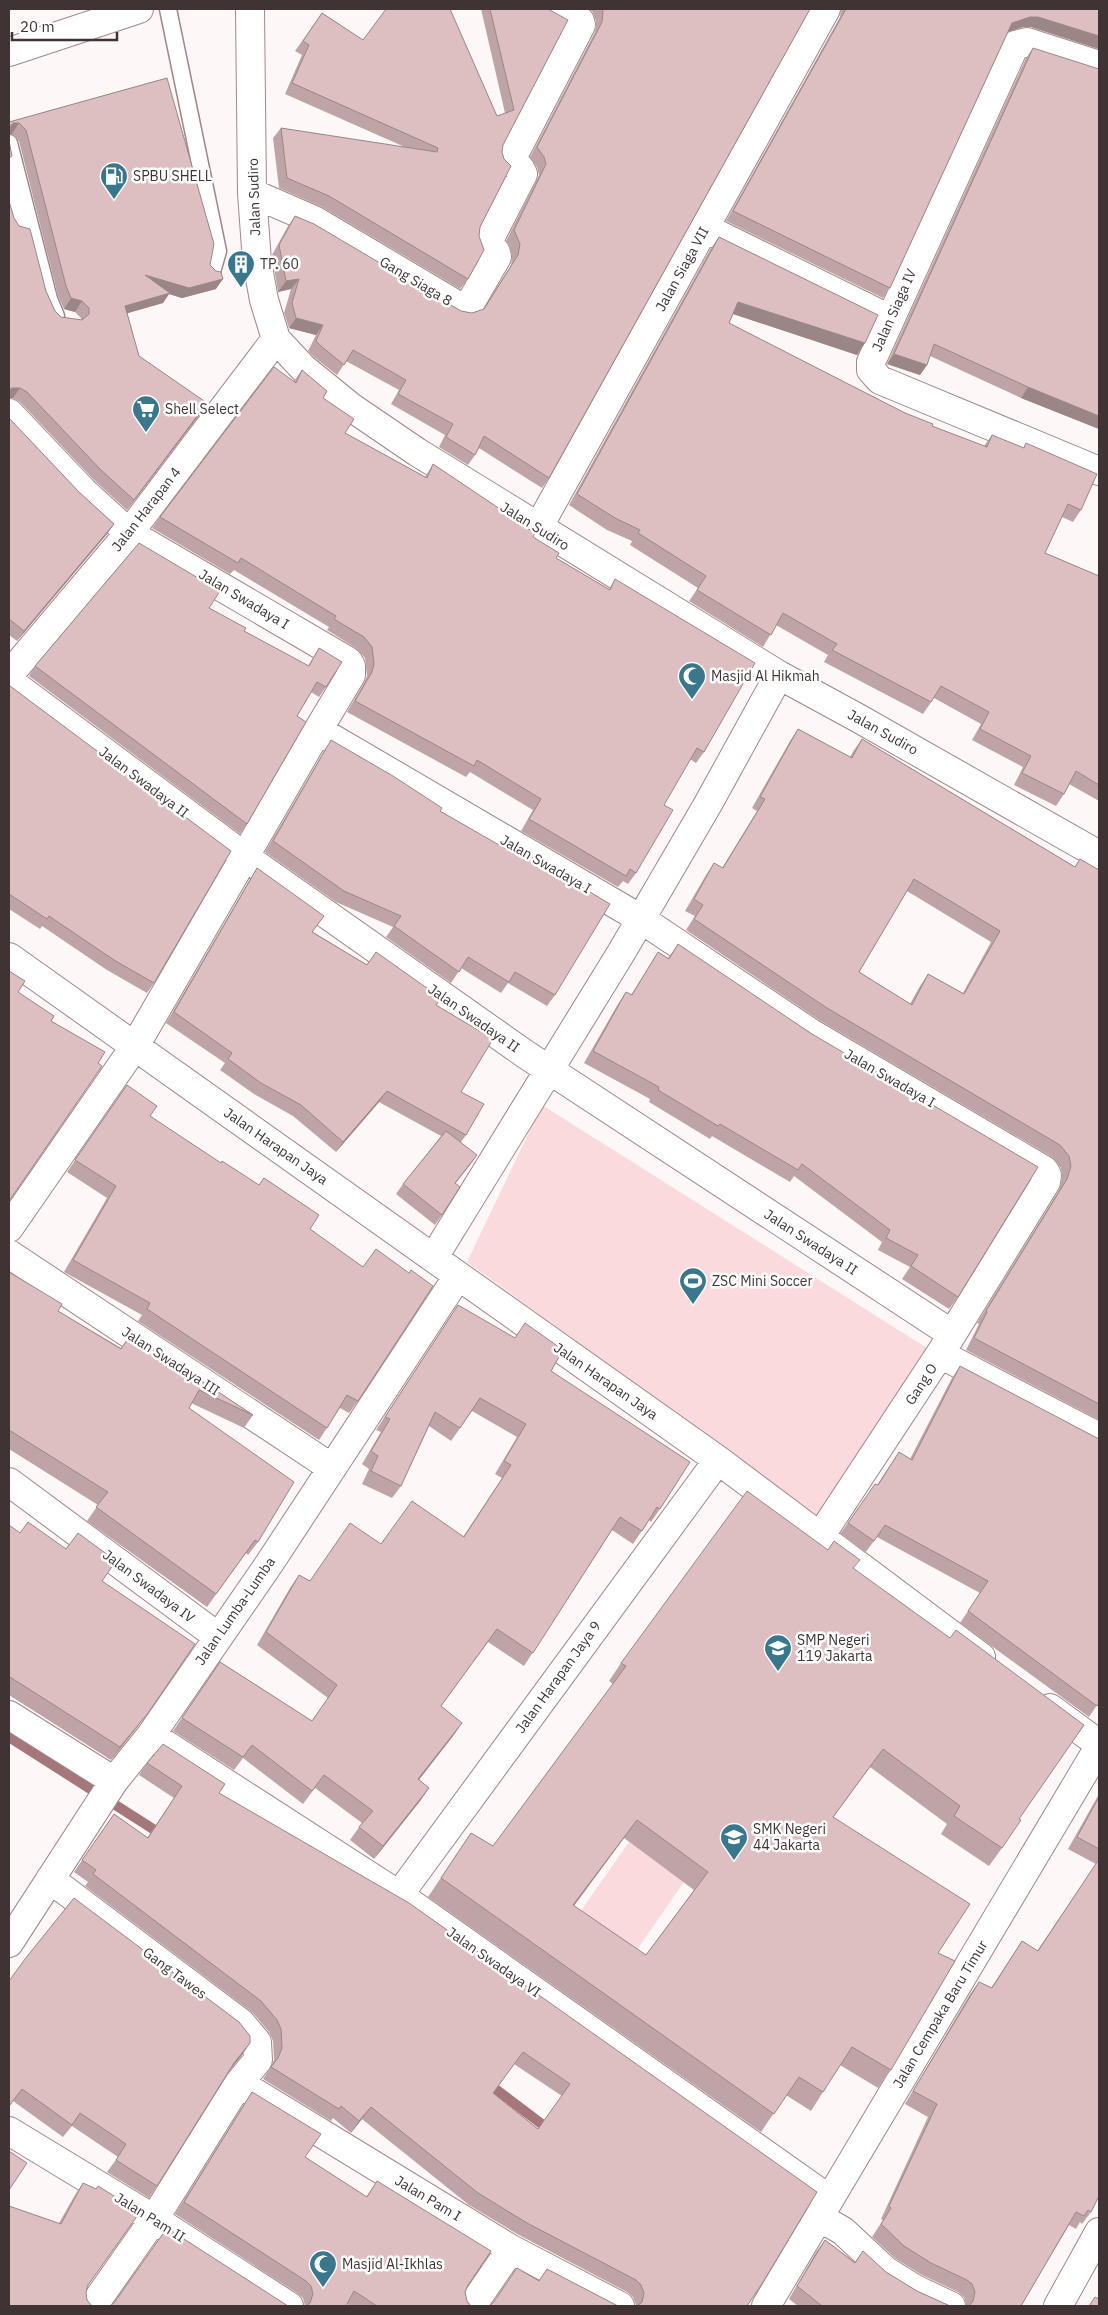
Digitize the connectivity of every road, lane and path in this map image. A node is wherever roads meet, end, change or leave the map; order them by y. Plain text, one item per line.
1 (139, 9) edge
2 (168, 9) edge
3 (250, 9) edge
4 (552, 9) edge
5 (826, 9) edge
6 (9, 52) edge
7 (1099, 65) edge
8 (9, 143) edge
9 (9, 181) edge
10 (252, 193) junction
11 (22, 224) dead end
12 (705, 228) junction
13 (212, 272) edge
14 (890, 319) junction
15 (72, 321) edge
16 (276, 338) junction
17 (9, 413) edge
18 (1099, 471) edge
19 (538, 528) junction
20 (129, 532) junction
21 (9, 675) edge
22 (779, 675) junction
23 (9, 681) edge
24 (318, 730) junction
25 (1099, 855) edge
26 (244, 856) junction
27 (641, 919) junction
28 (9, 957) edge
29 (135, 1046) junction
30 (549, 1070) junction
31 (9, 1228) edge
32 (9, 1254) edge
33 (434, 1257) junction
34 (458, 1276) junction
35 (946, 1344) junction
36 (1099, 1437) edge
37 (718, 1460) junction
38 (332, 1468) junction
39 (9, 1482) edge
40 (819, 1538) junction
41 (217, 1636) junction
42 (1003, 1673) edge
43 (1027, 1691) edge
44 (9, 1716) edge
45 (151, 1735) junction
46 (1099, 1746) edge
47 (108, 1790) junction
48 (50, 1879) junction
49 (399, 1895) junction
50 (9, 1943) edge
51 (239, 2083) junction
52 (9, 2131) edge
53 (824, 2208) junction
54 (154, 2219) junction
55 (1099, 2232) edge
56 (511, 2249) junction
57 (93, 2306) edge
58 (289, 2306) edge
59 (472, 2306) edge
60 (620, 2306) edge
61 (766, 2306) edge
62 (951, 2306) edge
63 (1058, 2306) edge

1 - 6 street
2 - 13 lane
3 - 10 street, Jalan Sudiro
4 - 10 street, Gang Siaga 8
5 - 12 street, Jalan Siaga VII
7 - 14 street, Jalan Siaga IV
8 - 15 lane
9 - 11 street
10 - 16 street, Jalan Sudiro
12 - 14 street
12 - 19 street, Jalan Siaga VII
14 - 18 street, Jalan Siaga IV
16 - 19 street, Jalan Sudiro
16 - 20 street, Jalan Harapan 4
17 - 20 street, Jalan Swadaya I
19 - 22 street, Jalan Sudiro
20 - 21 street, Jalan Harapan 4
20 - 24 street, Jalan Swadaya I
22 - 25 street, Jalan Sudiro
22 - 27 street
23 - 26 street, Jalan Swadaya II
24 - 26 street
24 - 27 street, Jalan Swadaya I
26 - 29 street
26 - 30 street, Jalan Swadaya II
27 - 30 street
27 - 35 street, Jalan Swadaya I
28 - 29 street, Jalan Harapan Jaya
29 - 31 street
29 - 33 street, Jalan Harapan Jaya
30 - 33 street
30 - 35 street, Jalan Swadaya II
32 - 38 street, Jalan Swadaya III
33 - 34 street, Jalan Harapan Jaya
34 - 37 street, Jalan Harapan Jaya
34 - 38 street, Jalan Lumba-Lumba
35 - 36 street, Gang O
35 - 40 street, Gang O
37 - 40 street, Jalan Harapan Jaya
37 - 49 street, Jalan Harapan Jaya 9
38 - 41 street, Jalan Lumba-Lumba
39 - 41 street, Jalan Swadaya IV
40 - 42 street, Jalan Harapan Jaya
41 - 45 street, Jalan Lumba-Lumba
43 - 46 street
44 - 47 street
45 - 47 street, Jalan Lumba-Lumba
45 - 49 street, Jalan Swadaya VI
46 - 53 street, Jalan Cempaka Baru Timur
47 - 48 street, Jalan Lumba-Lumba
48 - 50 street, Jalan Lumba-Lumba
48 - 51 street, Gang Tawes
49 - 53 street, Jalan Swadaya VI
51 - 54 street, Gang Tawes
51 - 56 street, Jalan Pam I
52 - 54 street, Jalan Pam II
53 - 61 street, Jalan Cempaka Baru Timur
53 - 62 street, Jalan Swadaya VI
54 - 57 street, Gang Tawes
54 - 58 street, Jalan Pam II
55 - 63 street
56 - 59 street
56 - 60 street, Jalan Pam I

